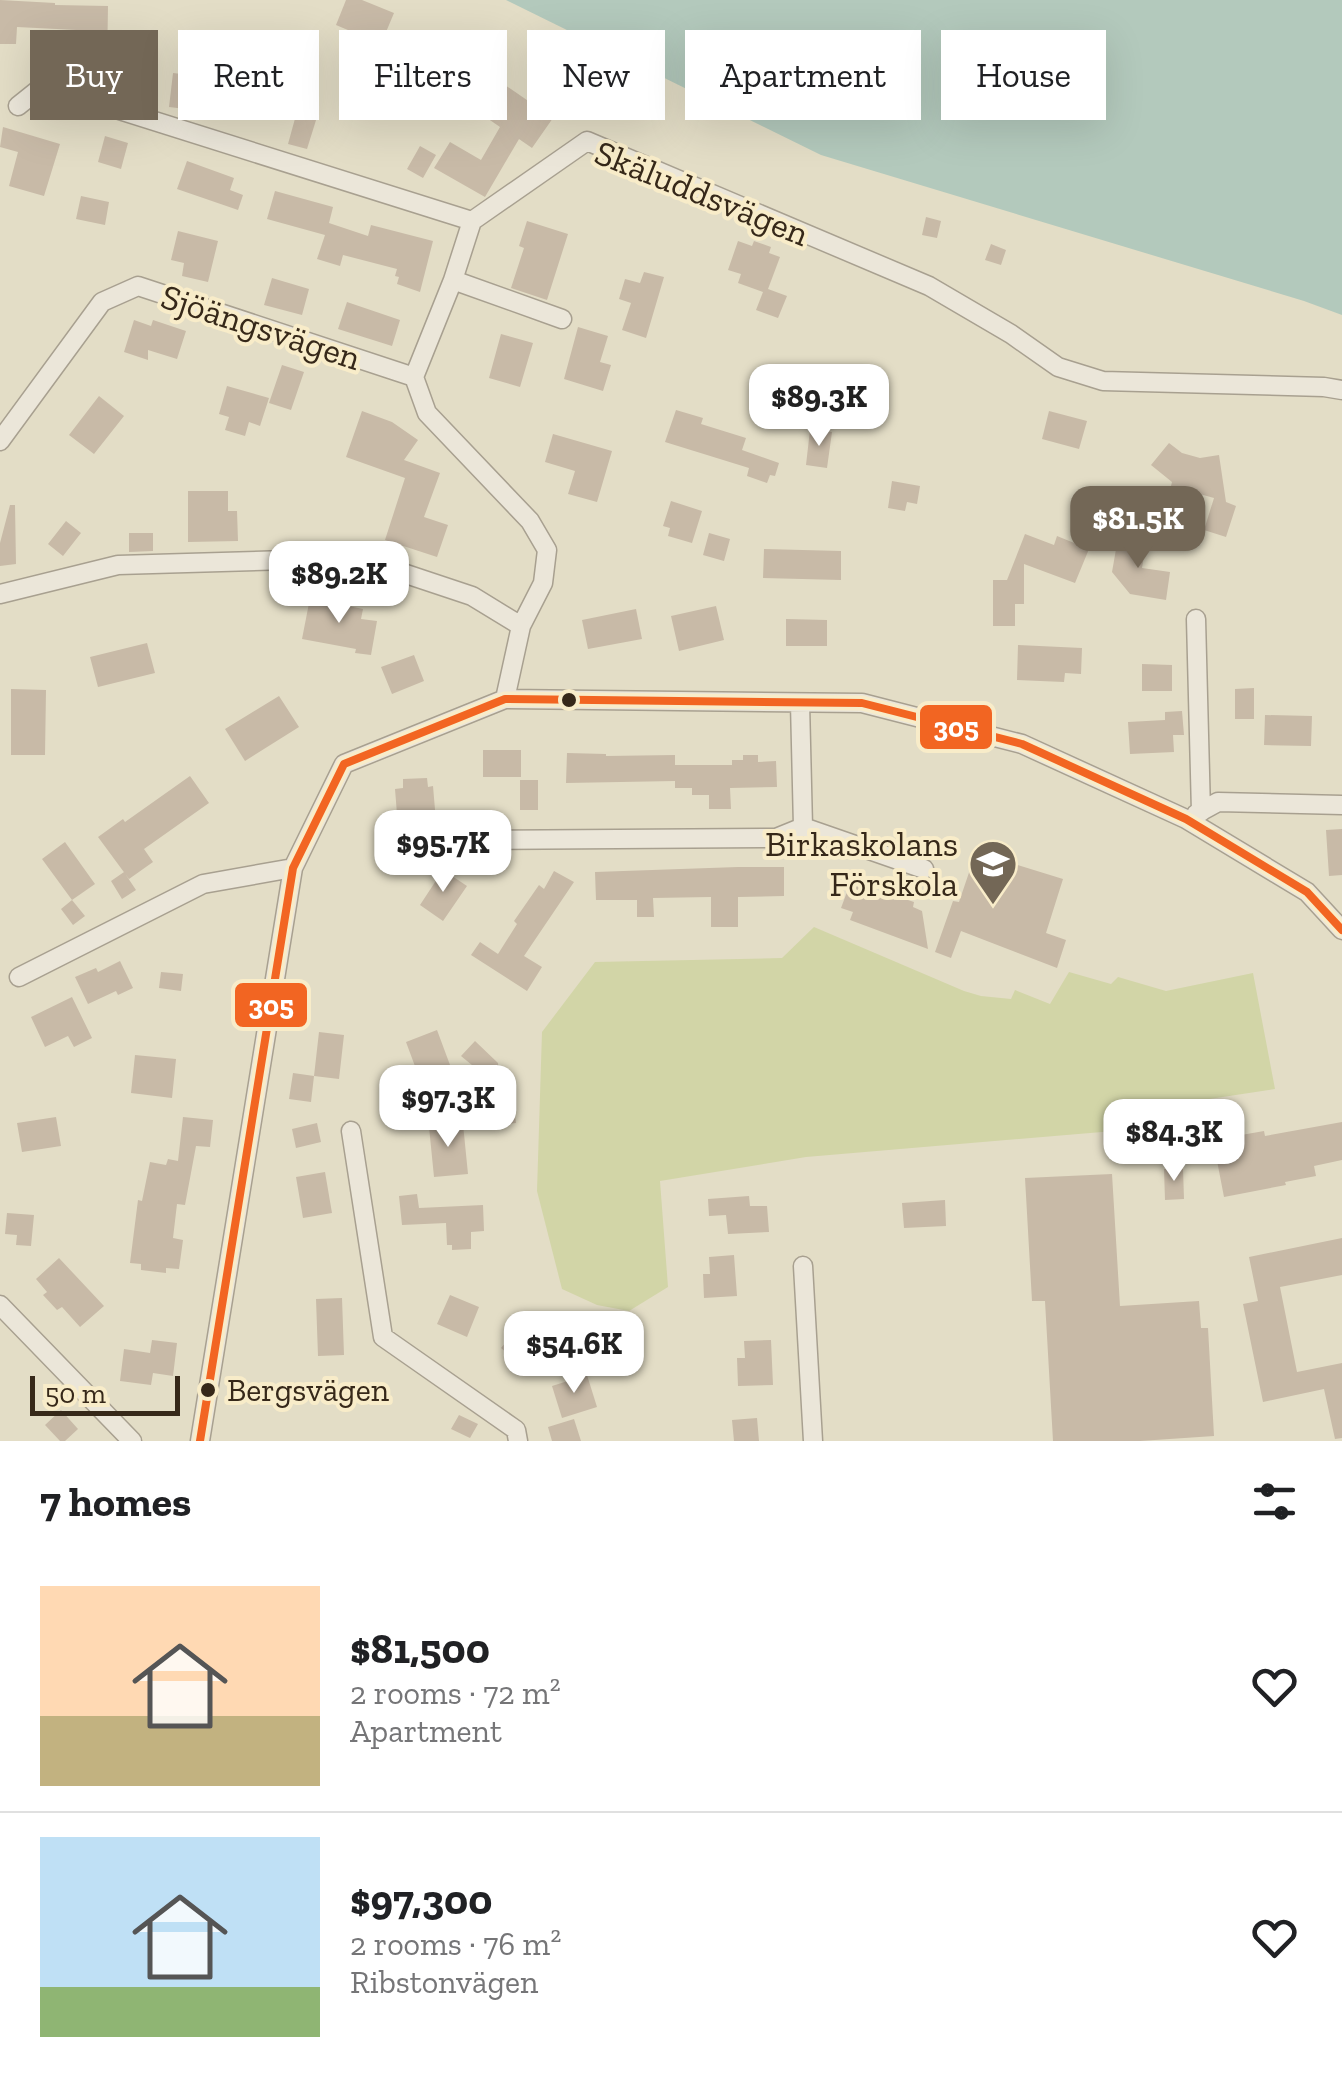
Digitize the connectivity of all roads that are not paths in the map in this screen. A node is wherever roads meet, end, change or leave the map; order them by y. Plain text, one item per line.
1 (18, 106) dead end
2 (472, 221) junction
3 (453, 280) junction
4 (562, 320) dead end
5 (414, 377) junction
6 (1342, 390) edge
7 (0, 441) edge
8 (0, 594) edge
9 (1196, 620) dead end
10 (522, 626) junction
11 (505, 699) junction
12 (800, 703) junction
13 (1342, 805) edge
14 (1194, 815) junction
15 (803, 827) junction
16 (470, 840) dead end
17 (292, 868) junction
18 (924, 869) dead end
19 (1342, 930) edge
20 (20, 978) dead end
21 (351, 1131) dead end
22 (803, 1266) dead end
23 (0, 1305) edge
24 (132, 1441) edge
25 (200, 1441) edge
26 (518, 1441) edge
27 (813, 1441) edge

1 - 2 street
2 - 3 street
2 - 6 street, Skäluddsvägen
3 - 4 street
3 - 5 street
5 - 7 street, Sjöängsvägen
5 - 10 street
8 - 10 street
9 - 14 street
10 - 11 street
11 - 12 street
11 - 17 street
12 - 14 street
12 - 15 street
13 - 14 street
14 - 19 street
15 - 16 street
15 - 18 street
17 - 20 street
17 - 25 street
21 - 26 street
22 - 27 street
23 - 24 street

